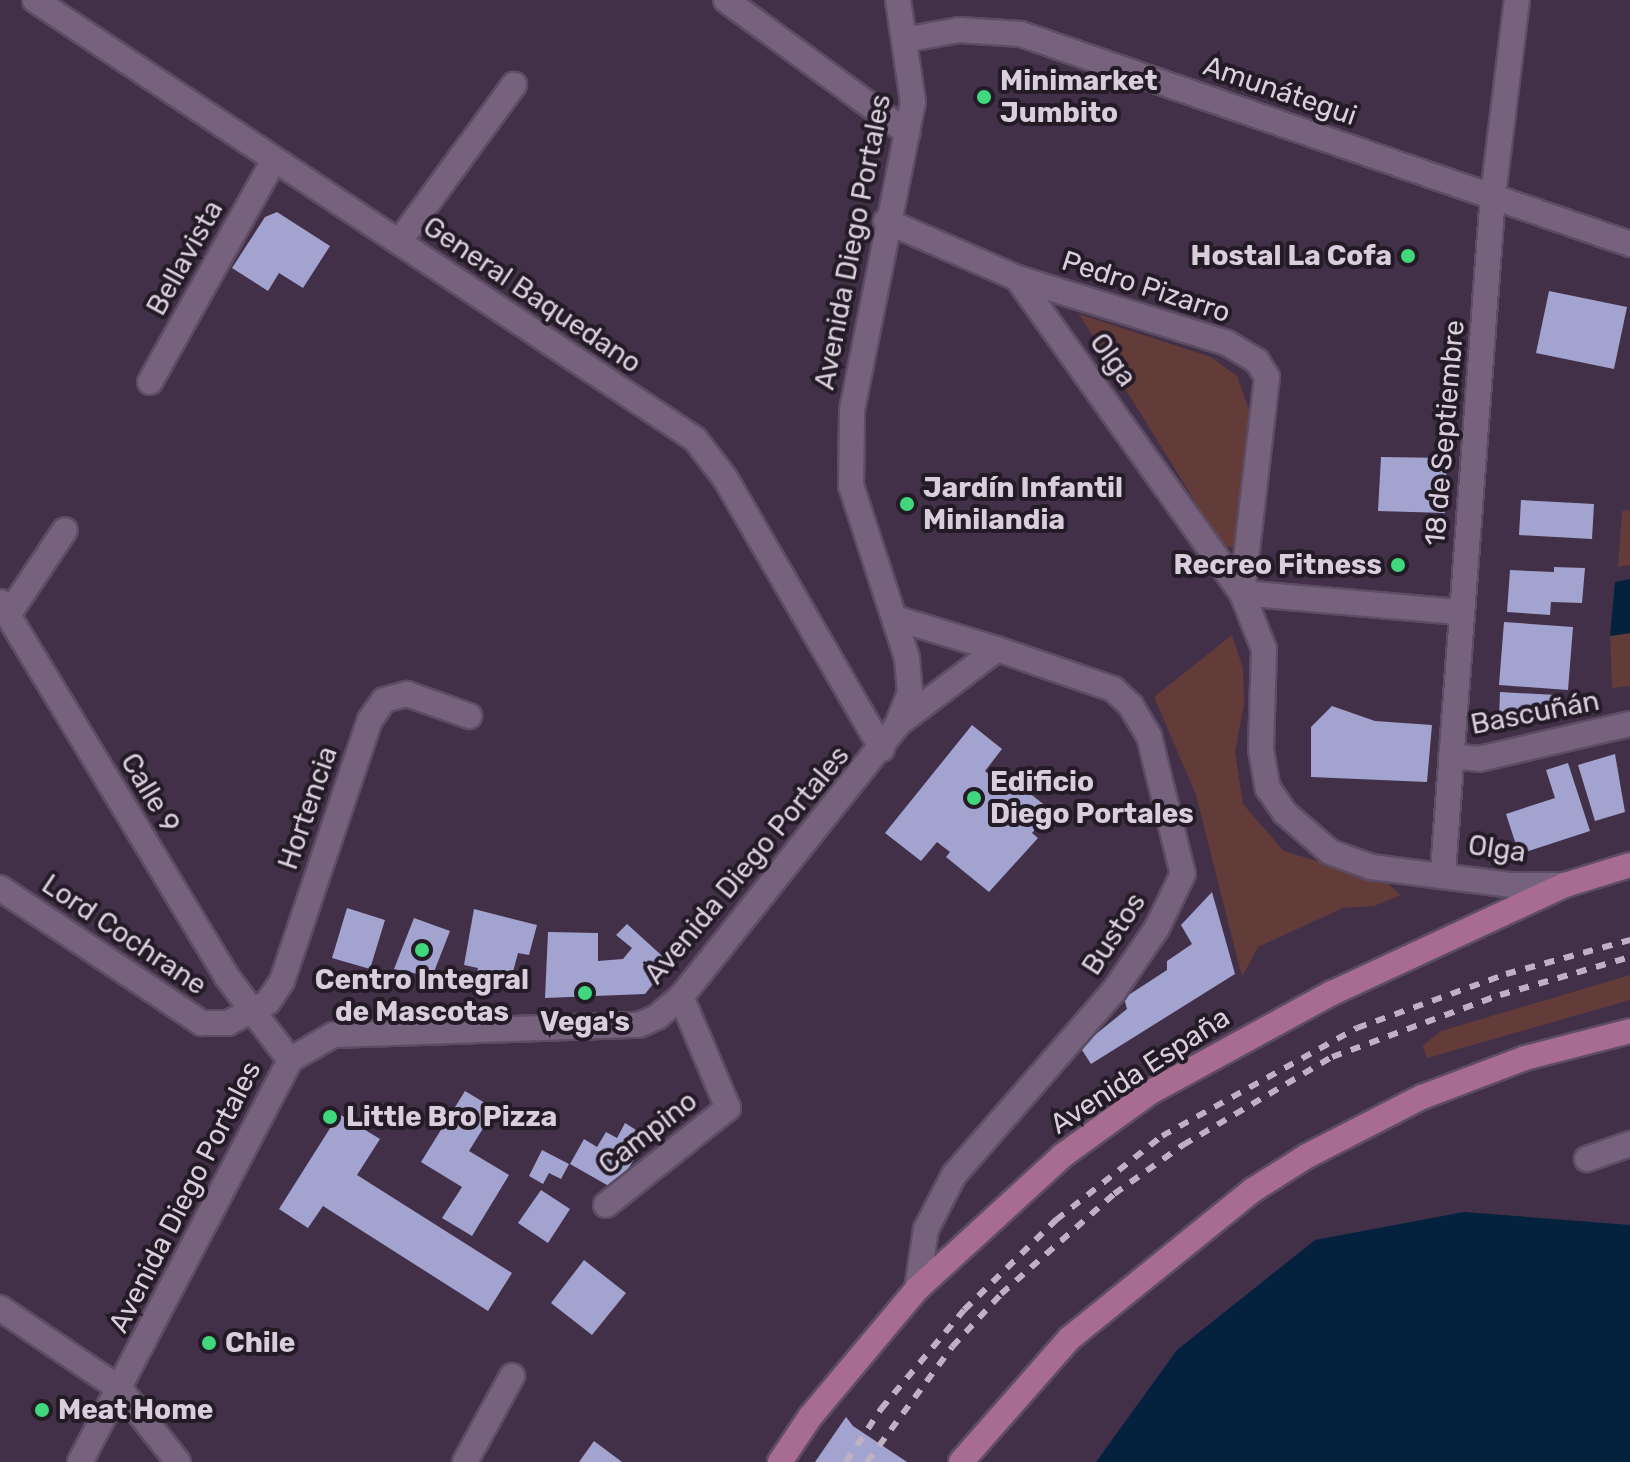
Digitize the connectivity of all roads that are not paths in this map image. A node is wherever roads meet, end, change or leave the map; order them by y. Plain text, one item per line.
1 (35, 0) edge
2 (726, 0) edge
3 (898, 0) edge
4 (1517, 0) edge
5 (904, 40) junction
6 (514, 85) dead end
7 (908, 133) junction
8 (273, 162) junction
9 (1493, 195) junction
10 (886, 221) junction
11 (399, 242) junction
12 (1630, 244) edge
13 (1017, 278) junction
14 (150, 382) dead end
15 (65, 530) dead end
16 (1242, 593) junction
17 (4, 608) edge
18 (1461, 612) junction
19 (898, 619) junction
20 (997, 649) junction
21 (469, 716) dead end
22 (1630, 724) edge
23 (897, 725) junction
24 (882, 749) junction
25 (1451, 756) junction
26 (1630, 865) edge
27 (1443, 872) junction
28 (1565, 885) junction
29 (0, 888) edge
30 (681, 997) junction
31 (251, 1013) junction
32 (1630, 1031) edge
33 (290, 1060) junction
34 (1630, 1144) edge
35 (1587, 1159) dead end
36 (606, 1205) dead end
37 (917, 1289) junction
38 (0, 1308) edge
39 (512, 1376) dead end
40 (120, 1389) junction
41 (80, 1462) edge
42 (178, 1462) edge
43 (465, 1462) edge
44 (780, 1462) edge
45 (961, 1462) edge

1 - 8 street, General Baquedano
2 - 7 street
3 - 5 street, Avenida Diego Portales
4 - 9 street, 18 de Septiembre
5 - 7 street, Avenida Diego Portales
5 - 9 street, Amunátegui
6 - 11 street
7 - 10 street, Avenida Diego Portales
8 - 11 street, General Baquedano
8 - 14 street, Bellavista
9 - 12 street, Amunátegui
9 - 18 street, 18 de Septiembre
10 - 13 street
10 - 19 street, Avenida Diego Portales
11 - 24 street, General Baquedano
13 - 16 street, Olga
13 - 16 street, Pedro Pizarro
15 - 17 street
16 - 18 street
16 - 27 street, Olga
17 - 31 street, Calle 9
18 - 25 street, 18 de Septiembre
19 - 20 street, Bustos
19 - 23 street, Avenida Diego Portales
20 - 23 street
20 - 37 street, Bustos
21 - 31 street, Hortencia
22 - 25 street, Bascuñán
23 - 24 street, Avenida Diego Portales
24 - 30 street, Avenida Diego Portales
25 - 27 street, 18 de Septiembre
26 - 28 main road, Avenida España
27 - 28 street, Olga
28 - 37 main road, Avenida España
29 - 31 street, Lord Cochrane
30 - 33 street, Avenida Diego Portales
30 - 36 street, Campino
31 - 33 street
32 - 45 main road
33 - 40 street, Avenida Diego Portales
34 - 35 street
37 - 44 main road, Avenida España
38 - 40 street
39 - 43 street
40 - 41 street, Avenida Diego Portales
40 - 42 street

